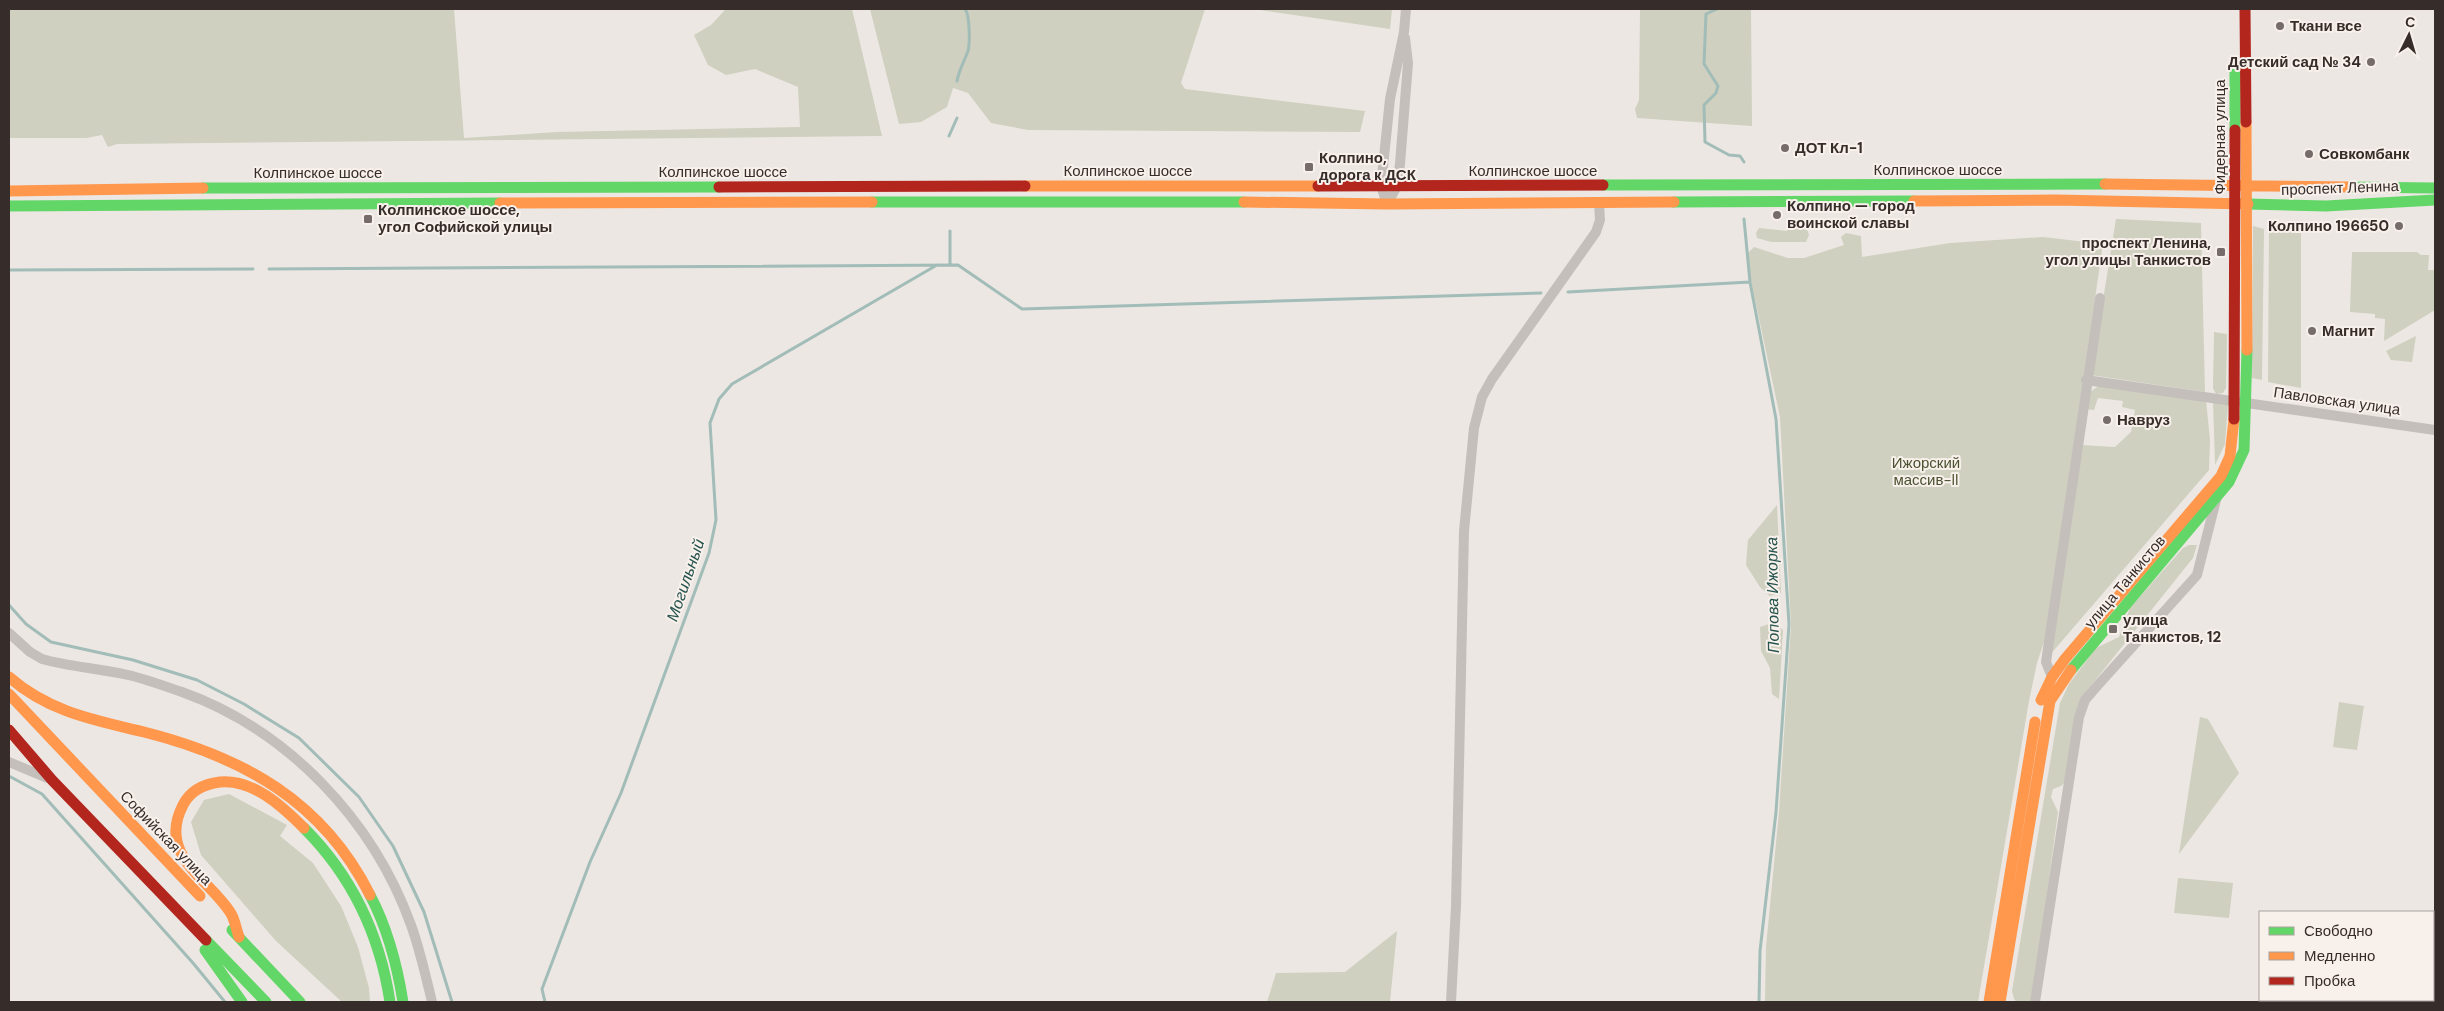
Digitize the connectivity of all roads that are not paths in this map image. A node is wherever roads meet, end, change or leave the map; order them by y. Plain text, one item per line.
1 (1406, 9) edge
2 (2236, 9) edge
3 (2245, 9) edge
4 (1404, 32) junction
5 (2241, 184) junction
6 (1381, 186) junction
7 (1398, 186) junction
8 (2435, 188) edge
9 (9, 191) edge
10 (2435, 200) edge
11 (1599, 203) junction
12 (1387, 204) junction
13 (2241, 205) junction
14 (9, 206) edge
15 (2100, 298) dead end
16 (2086, 380) junction
17 (2234, 401) junction
18 (2246, 402) junction
19 (2435, 430) edge
20 (2216, 497) junction
21 (9, 633) edge
22 (9, 677) edge
23 (2052, 677) junction
24 (9, 694) edge
25 (9, 730) edge
26 (9, 762) edge
27 (52, 780) junction
28 (178, 909) junction
29 (239, 937) junction
30 (242, 1002) edge
31 (266, 1002) edge
32 (300, 1002) edge
33 (390, 1002) edge
34 (404, 1002) edge
35 (432, 1002) edge
36 (1451, 1002) edge
37 (1989, 1002) edge
38 (2000, 1002) edge
39 (2035, 1002) edge

1 - 4 street
2 - 5 main road, Фидерная улица
3 - 5 main road, Фидерная улица
4 - 6 street
4 - 7 street
5 - 7 main road, Колпинское шоссе
5 - 8 main road, проспект Ленина
5 - 13 main road, Фидерная улица
6 - 7 main road, Колпинское шоссе
6 - 9 main road, Колпинское шоссе
6 - 12 street
7 - 12 street
10 - 13 main road, проспект Ленина
11 - 12 main road, Колпинское шоссе
11 - 13 main road, Колпинское шоссе
11 - 36 street
12 - 14 main road, Колпинское шоссе
13 - 17 main road, улица Танкистов
13 - 18 main road, улица Танкистов
15 - 16 street
16 - 17 street, Павловская улица
16 - 23 street
17 - 18 street, Павловская улица
17 - 23 main road, улица Танкистов
18 - 19 street, Павловская улица
18 - 20 main road, улица Танкистов
20 - 38 main road, улица Танкистов
20 - 39 street
21 - 35 street
22 - 34 main road
23 - 37 main road, улица Танкистов
24 - 29 main road, Софийская улица
25 - 27 main road
26 - 27 street
27 - 28 main road
28 - 30 main road
28 - 31 main road
29 - 32 main road, Софийская улица
29 - 33 main road

